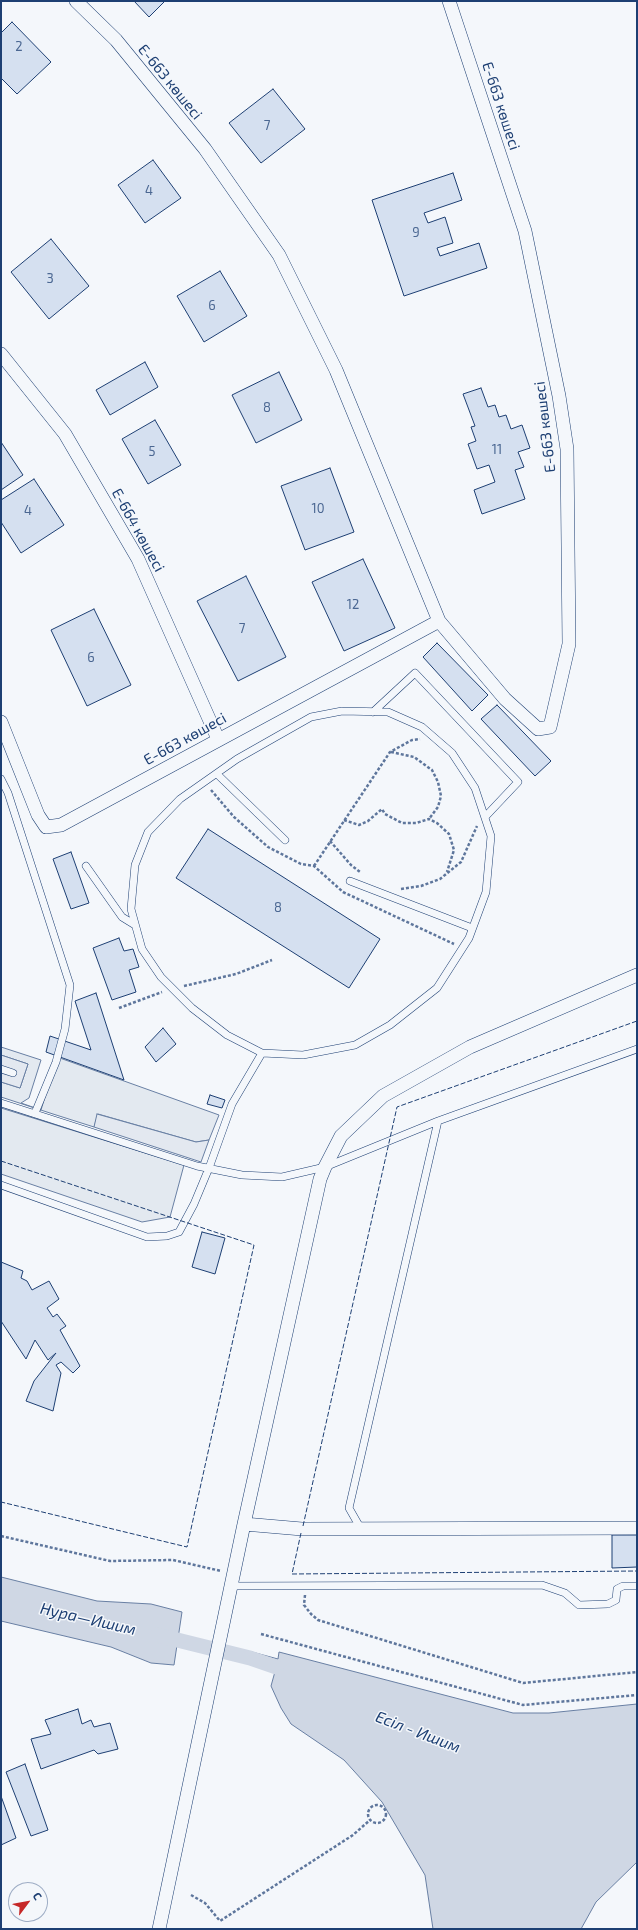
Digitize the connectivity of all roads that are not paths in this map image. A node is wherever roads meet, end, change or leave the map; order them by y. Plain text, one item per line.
1 (76, 1) edge
2 (449, 1) edge
3 (1, 354) edge
4 (439, 621) junction
5 (374, 712) junction
6 (1, 722) edge
7 (218, 739) junction
8 (217, 774) junction
9 (1, 778) edge
10 (484, 815) junction
11 (285, 840) dead end
12 (86, 866) dead end
13 (350, 881) dead end
14 (135, 925) junction
15 (472, 928) junction
16 (637, 975) edge
17 (637, 1049) edge
18 (262, 1053) junction
19 (1, 1069) edge
20 (13, 1073) dead end
21 (1, 1103) edge
22 (35, 1113) junction
23 (438, 1121) junction
24 (325, 1167) junction
25 (209, 1168) junction
26 (1, 1185) edge
27 (244, 1524) junction
28 (637, 1528) edge
29 (361, 1530) junction
30 (232, 1580) junction
31 (637, 1586) edge
32 (159, 1929) edge

1 - 4 street, Е-663 көшесі
2 - 4 street, Е-663 көшесі
3 - 7 street, Е-664 көшесі
4 - 7 street, Е-663 көшесі
5 - 8 lane
5 - 10 lane
5 - 10 lane
6 - 7 street, Е-663 көшесі
8 - 11 lane
8 - 14 lane
9 - 22 lane
10 - 15 lane
12 - 14 lane
13 - 15 lane
14 - 18 lane
15 - 18 lane
16 - 24 street
17 - 23 lane
18 - 25 lane
19 - 20 lane
21 - 22 lane
22 - 25 lane
23 - 24 lane
23 - 29 lane
24 - 25 lane
24 - 27 street
25 - 26 lane
27 - 29 street
27 - 30 street
28 - 29 street
30 - 31 lane
30 - 32 street

